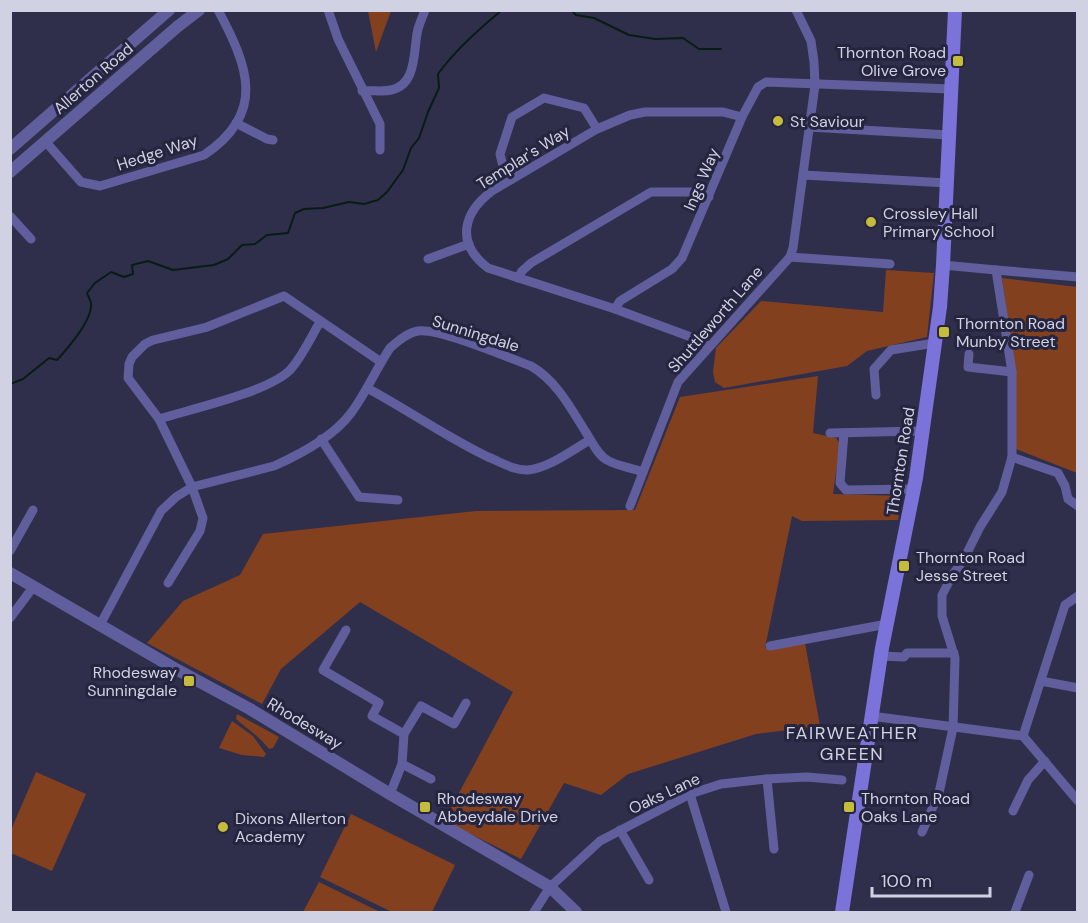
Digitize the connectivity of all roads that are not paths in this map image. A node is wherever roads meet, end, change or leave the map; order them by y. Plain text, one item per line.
1 (169, 10) edge
2 (199, 10) edge
3 (218, 10) edge
4 (328, 10) edge
5 (425, 10) edge
6 (796, 10) edge
7 (955, 10) edge
8 (815, 84) junction
9 (952, 89) junction
10 (362, 91) junction
11 (742, 117) junction
12 (237, 123) junction
13 (809, 127) junction
14 (597, 129) junction
15 (949, 135) junction
16 (273, 140) dead end
17 (45, 141) junction
18 (10, 148) edge
19 (380, 150) dead end
20 (13, 165) edge
21 (803, 175) junction
22 (512, 179) junction
23 (947, 183) junction
24 (710, 197) junction
25 (10, 216) edge
26 (31, 239) dead end
27 (469, 244) junction
28 (790, 257) junction
29 (428, 259) dead end
30 (890, 264) dead end
31 (944, 265) junction
32 (996, 270) junction
33 (1077, 277) edge
34 (518, 278) junction
35 (615, 309) junction
36 (320, 322) junction
37 (935, 343) junction
38 (708, 346) junction
39 (969, 354) dead end
40 (381, 362) junction
41 (1012, 372) junction
42 (367, 388) junction
43 (876, 395) dead end
44 (159, 419) junction
45 (922, 431) junction
46 (830, 433) dead end
47 (844, 433) junction
48 (321, 439) junction
49 (590, 440) junction
50 (1012, 457) junction
51 (644, 472) junction
52 (192, 488) junction
53 (914, 489) junction
54 (398, 500) dead end
55 (630, 506) dead end
56 (1077, 506) edge
57 (33, 510) dead end
58 (10, 551) edge
59 (10, 573) edge
60 (168, 583) dead end
61 (34, 586) junction
62 (1077, 596) edge
63 (10, 618) edge
64 (887, 624) junction
65 (100, 626) junction
66 (346, 630) dead end
67 (770, 646) dead end
68 (954, 653) junction
69 (881, 656) junction
70 (1041, 681) junction
71 (1077, 688) edge
72 (466, 703) dead end
73 (872, 716) junction
74 (952, 728) junction
75 (404, 735) junction
76 (1023, 736) junction
77 (1045, 761) junction
78 (402, 764) junction
79 (431, 779) dead end
80 (767, 779) junction
81 (842, 780) dead end
82 (390, 794) junction
83 (690, 795) junction
84 (1077, 801) edge
85 (1013, 811) dead end
86 (620, 830) junction
87 (922, 832) dead end
88 (774, 849) dead end
89 (1029, 875) dead end
90 (649, 879) dead end
91 (550, 887) junction
92 (534, 912) edge
93 (576, 912) edge
94 (726, 912) edge
95 (842, 912) edge
96 (1015, 912) edge

1 - 18 street, Allerton Road
2 - 17 street, Allerton Road
3 - 12 street, Hedge Way
4 - 10 street
5 - 10 street
6 - 8 street
7 - 9 main road, Thornton Road
8 - 9 street
8 - 11 street, Ings Way
8 - 13 street
9 - 15 main road, Thornton Road
10 - 19 street
11 - 14 street, Templar's Way
11 - 24 street, Ings Way
12 - 16 street
12 - 17 street, Hedge Way
13 - 15 street
13 - 21 street
14 - 22 street, Templar's Way
14 - 22 street
15 - 23 main road, Thornton Road
17 - 20 street, Allerton Road
21 - 23 street
21 - 28 street
22 - 27 street, Templar's Way
23 - 31 main road, Thornton Road
24 - 34 street
24 - 35 street, Ings Way
25 - 26 street
27 - 29 street
27 - 34 street
28 - 30 street
28 - 38 street, Shuttleworth Lane
31 - 32 street
31 - 37 main road, Thornton Road
32 - 33 street
32 - 41 street
34 - 35 street
35 - 38 street
36 - 40 street
36 - 44 street
36 - 44 street
37 - 43 street
37 - 45 main road, Thornton Road
38 - 51 street, Shuttleworth Lane
39 - 41 street
40 - 42 street, Sunningdale
40 - 49 street, Sunningdale
41 - 50 street
42 - 48 street, Sunningdale
42 - 49 street
44 - 52 street
45 - 47 street
45 - 53 main road, Thornton Road
46 - 47 street
47 - 53 street
48 - 52 street, Sunningdale
48 - 54 street
49 - 51 street, Sunningdale
50 - 56 street
50 - 68 street
51 - 55 street, Shuttleworth Lane
52 - 60 street
52 - 65 street, Sunningdale
53 - 64 main road, Thornton Road
57 - 58 street
59 - 61 street, Rhodesway
61 - 63 street
61 - 65 street, Rhodesway
62 - 70 street
64 - 67 street
64 - 69 main road, Thornton Road
65 - 82 street, Rhodesway
66 - 75 street
68 - 69 street
68 - 74 street
69 - 73 main road, Thornton Road
70 - 71 street
70 - 76 street
72 - 75 street
73 - 74 street
73 - 95 main road, Thornton Road
74 - 76 street
74 - 87 street
75 - 78 street
76 - 77 street
77 - 84 street
77 - 85 street
78 - 79 street
78 - 82 street
80 - 81 street, Oaks Lane
80 - 83 street, Oaks Lane
80 - 88 street
82 - 91 street, Rhodesway
83 - 86 street, Oaks Lane
83 - 94 street
86 - 90 street
86 - 91 street, Oaks Lane
89 - 96 street
91 - 92 street, Oaks Lane
91 - 93 street, Rhodesway

